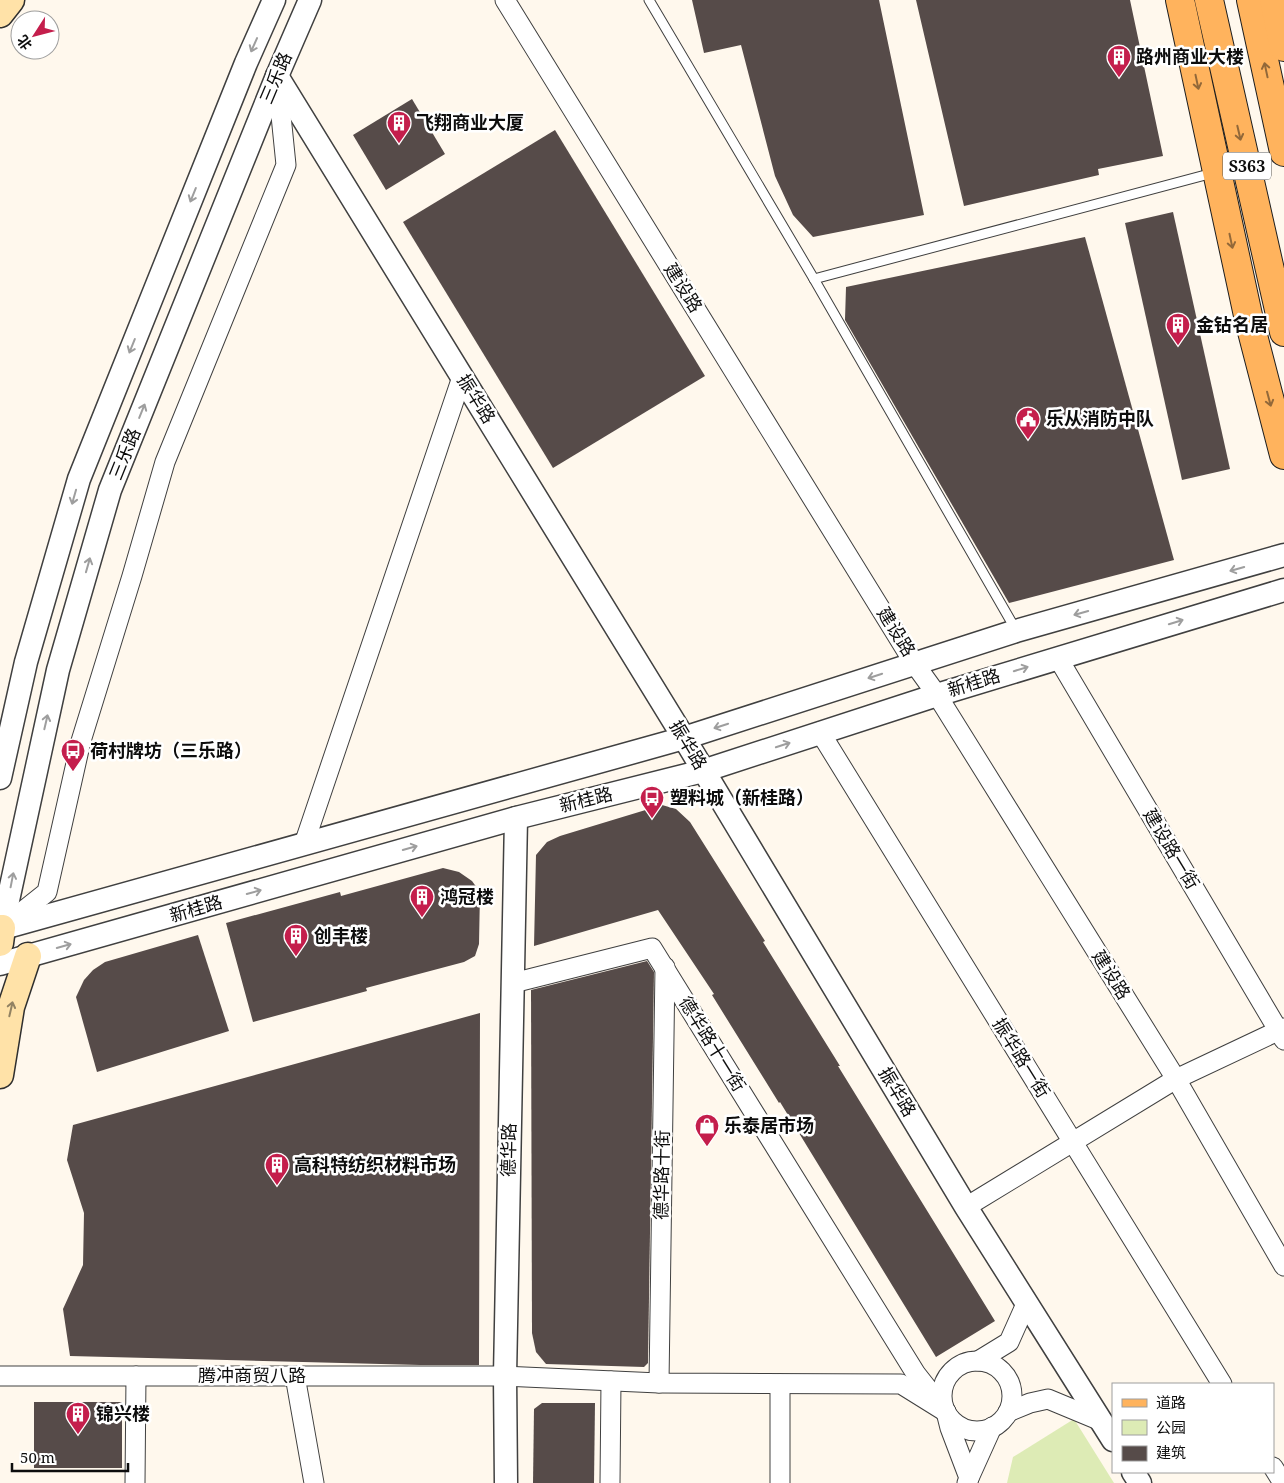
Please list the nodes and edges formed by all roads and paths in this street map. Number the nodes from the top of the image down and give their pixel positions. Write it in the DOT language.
graph roads {
  1 [pos="11,0"];
  2 [pos="274,0"];
  3 [pos="310,0"];
  4 [pos="505,0"];
  5 [pos="649,0"];
  6 [pos="1180,0"];
  7 [pos="1209,0"];
  8 [pos="1251,0"];
  9 [pos="1274,0"];
  10 [pos="0,14"];
  11 [pos="1284,47"];
  12 [pos="276,76"];
  13 [pos="1280,111"];
  14 [pos="1284,152"];
  15 [pos="1246,164"];
  16 [pos="1216,172"];
  17 [pos="814,279"];
  18 [pos="1284,332"];
  19 [pos="462,377"];
  20 [pos="1284,454"];
  21 [pos="1284,555"];
  22 [pos="1284,590"];
  23 [pos="1016,631"];
  24 [pos="1058,658"];
  25 [pos="914,663"];
  26 [pos="937,694"];
  27 [pos="820,732"];
  28 [pos="684,738"];
  29 [pos="703,771"];
  30 [pos="0,778"];
  31 [pos="516,818"];
  32 [pos="304,844"];
  33 [pos="1,933"];
  34 [pos="28,956"];
  35 [pos="0,964"];
  36 [pos="665,967"];
  37 [pos="513,983"];
  38 [pos="1282,1033"];
  39 [pos="0,1075"];
  40 [pos="1176,1079"];
  41 [pos="1072,1142"];
  42 [pos="966,1207"];
  43 [pos="1284,1266"];
  44 [pos="1026,1304"];
  45 [pos="978,1361"];
  46 [pos="0,1376"];
  47 [pos="136,1376"];
  48 [pos="295,1376"];
  49 [pos="505,1376"];
  50 [pos="611,1381"];
  51 [pos="659,1383"];
  52 [pos="1221,1383"];
  53 [pos="780,1384"];
  54 [pos="946,1412"];
  55 [pos="1008,1412"];
  56 [pos="1100,1421"];
  57 [pos="992,1427"];
  58 [pos="1112,1439"];
  59 [pos="1274,1469"];
  60 [pos="968,1481"];
  61 [pos="135,1483"];
  62 [pos="314,1483"];
  63 [pos="506,1483"];
  64 [pos="610,1483"];
  65 [pos="780,1483"];
  66 [pos="1283,1483"];
  1 -- 10 [label="main road"];
  2 -- 30 [label="street, 三乐路, one-way"];
  3 -- 12 [label="street, 三乐路"];
  4 -- 25 [label="street, 建设路"];
  5 -- 17 [label="lane"];
  6 -- 16 [label="main road, one-way"];
  7 -- 15 [label="main road, S363, one-way"];
  13 -- 8 [label="main road, S363, one-way"];
  9 -- 11 [label="main road"];
  12 -- 19 [label="street, 振华路"];
  33 -- 12 [label="street, 三乐路, one-way"];
  12 -- 33 [label="street"];
  13 -- 14 [label="main road, S363"];
  15 -- 16 [label="lane"];
  15 -- 18 [label="main road, S363"];
  16 -- 17 [label="lane"];
  16 -- 20 [label="main road, one-way"];
  17 -- 23 [label="lane"];
  19 -- 28 [label="street, 振华路"];
  19 -- 32 [label="street"];
  21 -- 23 [label="street, 新桂路, one-way"];
  24 -- 22 [label="street, 新桂路, one-way"];
  23 -- 25 [label="street, 新桂路"];
  26 -- 24 [label="street, 新桂路, one-way"];
  24 -- 38 [label="street, 建设路一街"];
  25 -- 26 [label="street, 建设路"];
  25 -- 28 [label="street, 新桂路, one-way"];
  26 -- 27 [label="street, 新桂路"];
  26 -- 40 [label="street, 建设路"];
  29 -- 27 [label="street, 新桂路, one-way"];
  27 -- 41 [label="street, 振华路一街"];
  28 -- 29 [label="street, 振华路"];
  28 -- 32 [label="street, 新桂路"];
  29 -- 31 [label="street, 新桂路"];
  29 -- 42 [label="street, 振华路"];
  34 -- 31 [label="street, 新桂路, one-way"];
  31 -- 37 [label="street, 德华路"];
  32 -- 33 [label="street, 新桂路"];
  34 -- 35 [label="street, 新桂路"];
  39 -- 34 [label="main road, one-way"];
  36 -- 37 [label="street, 德华路十一街"];
  36 -- 51 [label="street, 德华路十街"];
  36 -- 54 [label="street, 德华路十一街"];
  37 -- 49 [label="street, 德华路"];
  38 -- 40 [label="street"];
  40 -- 41 [label="street"];
  40 -- 43 [label="street, 建设路"];
  41 -- 42 [label="street"];
  41 -- 52 [label="street, 振华路一街"];
  42 -- 44 [label="street, 振华路"];
  44 -- 45 [label="street"];
  44 -- 56 [label="street, 振华路"];
  45 -- 54 [label="street"];
  45 -- 55 [label="street"];
  46 -- 47 [label="street, 腾冲商贸八路"];
  47 -- 48 [label="street, 腾冲商贸八路"];
  47 -- 61 [label="street"];
  48 -- 49 [label="street, 腾冲商贸八路"];
  48 -- 62 [label="street"];
  49 -- 50 [label="street, 腾冲商贸八路"];
  49 -- 63 [label="street, 德华路"];
  50 -- 51 [label="street, 腾冲商贸八路"];
  50 -- 64 [label="street"];
  51 -- 53 [label="street, 腾冲商贸八路"];
  53 -- 54 [label="street, 腾冲商贸八路"];
  53 -- 65 [label="street"];
  54 -- 57 [label="street"];
  54 -- 60 [label="street"];
  55 -- 56 [label="street"];
  55 -- 57 [label="street"];
  56 -- 58 [label="street, 振华路"];
  57 -- 60 [label="street"];
  59 -- 66 [label="street"];
}
